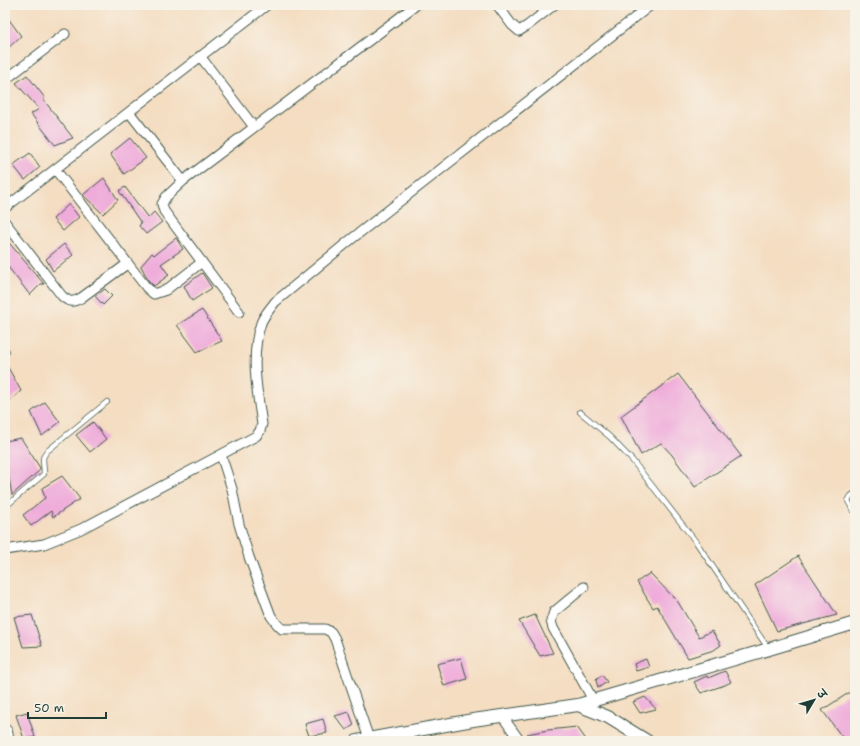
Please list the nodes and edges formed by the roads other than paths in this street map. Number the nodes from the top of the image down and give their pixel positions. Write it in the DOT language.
graph roads {
  1 [pos="267,5"];
  2 [pos="416,5"];
  3 [pos="497,5"];
  4 [pos="554,5"];
  5 [pos="651,5"];
  6 [pos="65,34"];
  7 [pos="200,56"];
  8 [pos="5,80"];
  9 [pos="129,112"];
  10 [pos="254,127"];
  11 [pos="55,169"];
  12 [pos="183,181"];
  13 [pos="5,208"];
  14 [pos="5,222"];
  15 [pos="202,262"];
  16 [pos="127,264"];
  17 [pos="240,312"];
  18 [pos="107,402"];
  19 [pos="580,412"];
  20 [pos="220,455"];
  21 [pos="855,493"];
  22 [pos="5,507"];
  23 [pos="855,513"];
  24 [pos="5,550"];
  25 [pos="584,587"];
  26 [pos="855,623"];
  27 [pos="769,649"];
  28 [pos="593,700"];
  29 [pos="578,704"];
  30 [pos="502,716"];
  31 [pos="5,732"];
  32 [pos="405,737"];
  33 [pos="369,739"];
  34 [pos="8,741"];
  35 [pos="357,741"];
  36 [pos="520,741"];
  37 [pos="647,741"];
  1 -- 7 [label="street"];
  2 -- 10 [label="street"];
  3 -- 4 [label="street"];
  5 -- 20 [label="street"];
  6 -- 8 [label="street"];
  7 -- 9 [label="street"];
  7 -- 10 [label="street"];
  9 -- 11 [label="street"];
  9 -- 12 [label="street"];
  10 -- 12 [label="street"];
  11 -- 13 [label="street"];
  11 -- 16 [label="street"];
  12 -- 15 [label="street"];
  14 -- 16 [label="street"];
  15 -- 16 [label="street"];
  15 -- 17 [label="street"];
  18 -- 22 [label="lane"];
  19 -- 27 [label="lane"];
  20 -- 24 [label="street"];
  20 -- 33 [label="street"];
  21 -- 23 [label="lane"];
  25 -- 28 [label="street"];
  26 -- 27 [label="street"];
  27 -- 28 [label="street"];
  28 -- 29 [label="street"];
  29 -- 30 [label="street"];
  29 -- 37 [label="street"];
  30 -- 32 [label="street"];
  30 -- 36 [label="street"];
  31 -- 34 [label="main road"];
  32 -- 33 [label="street"];
  33 -- 35 [label="street"];
}
